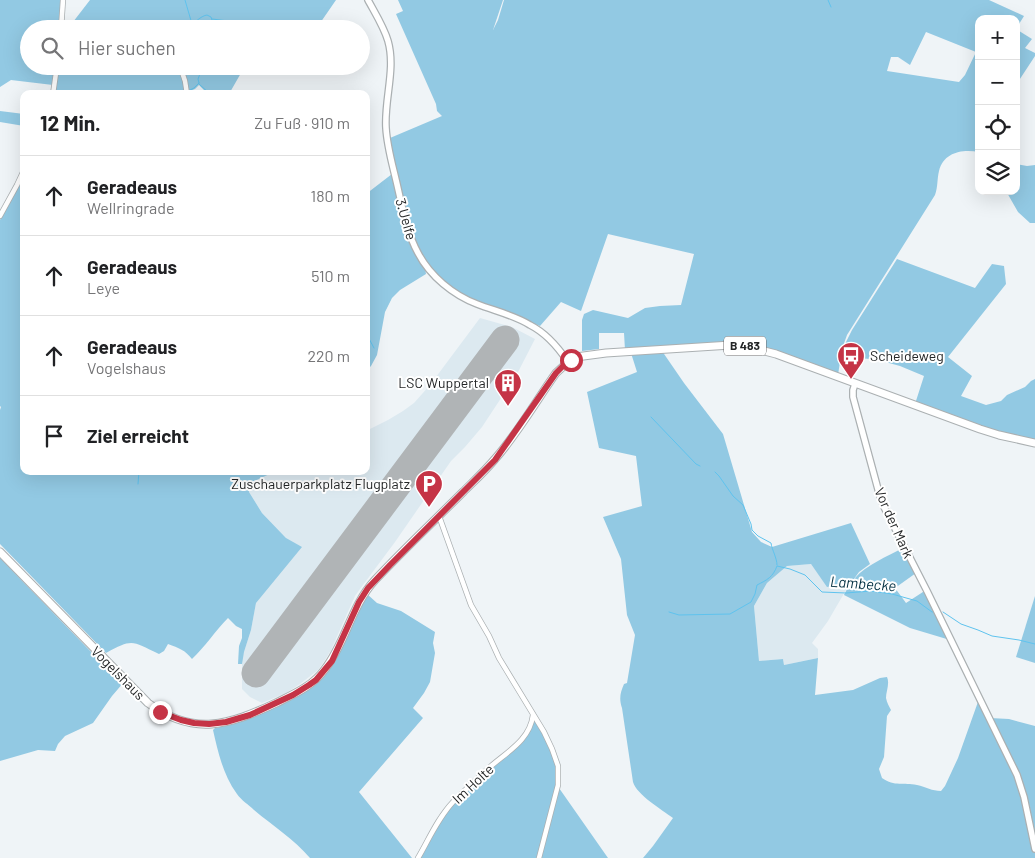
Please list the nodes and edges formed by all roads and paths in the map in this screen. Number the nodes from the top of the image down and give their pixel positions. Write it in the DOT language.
graph roads {
  1 [pos="63,0"];
  2 [pos="368,0"];
  3 [pos="62,20"];
  4 [pos="55,75"];
  5 [pos="183,75"];
  6 [pos="53,90"];
  7 [pos="186,90"];
  8 [pos="20,179"];
  9 [pos="0,216"];
  10 [pos="568,362"];
  11 [pos="855,384"];
  12 [pos="1035,443"];
  13 [pos="439,516"];
  14 [pos="0,552"];
  15 [pos="533,715"];
  16 [pos="1035,849"];
  17 [pos="418,858"];
  18 [pos="539,858"];
  1 -- 3 [label="street"];
  2 -- 10 [label="street, 3.Uelfe"];
  4 -- 6 [label="street"];
  5 -- 7 [label="street"];
  8 -- 9 [label="street"];
  10 -- 11 [label="main road, B 483"];
  10 -- 13 [label="main road, Vogelshaus"];
  11 -- 12 [label="main road, B 483"];
  11 -- 16 [label="street, Vor der Mark"];
  13 -- 14 [label="main road, Vogelshaus"];
  13 -- 15 [label="street"];
  15 -- 17 [label="street, Im Holte"];
  15 -- 18 [label="street"];
}
